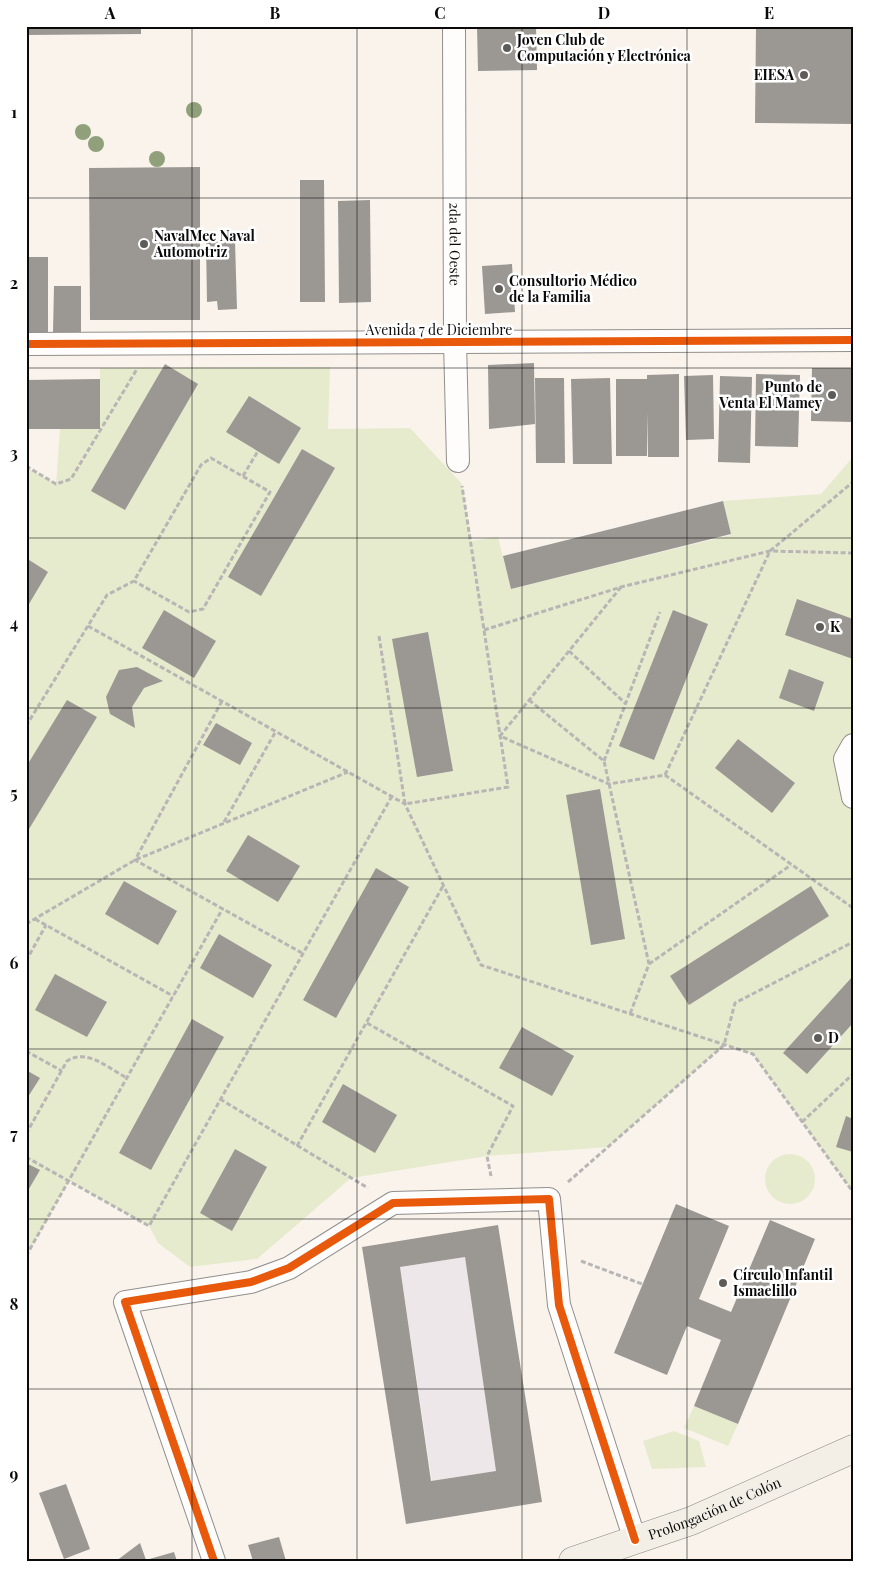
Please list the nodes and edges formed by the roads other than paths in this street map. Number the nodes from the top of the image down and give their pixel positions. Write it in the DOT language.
graph roads {
  1 [pos="454,26"];
  2 [pos="853,340"];
  3 [pos="455,342"];
  4 [pos="26,344"];
  5 [pos="458,461"];
  6 [pos="853,745"];
  7 [pos="853,797"];
  8 [pos="853,1448"];
  9 [pos="635,1540"];
  10 [pos="214,1561"];
  11 [pos="573,1561"];
  1 -- 3 [label="street, 2da del Oeste"];
  2 -- 3 [label="street, Avenida 7 de Diciembre"];
  3 -- 4 [label="street, Avenida 7 de Diciembre"];
  3 -- 5 [label="street, 2da del Oeste"];
  6 -- 7 [label="street"];
  8 -- 9 [label="main road, Prolongación de Colón"];
  9 -- 10 [label="street"];
  9 -- 11 [label="main road, Prolongación de Colón"];
}
